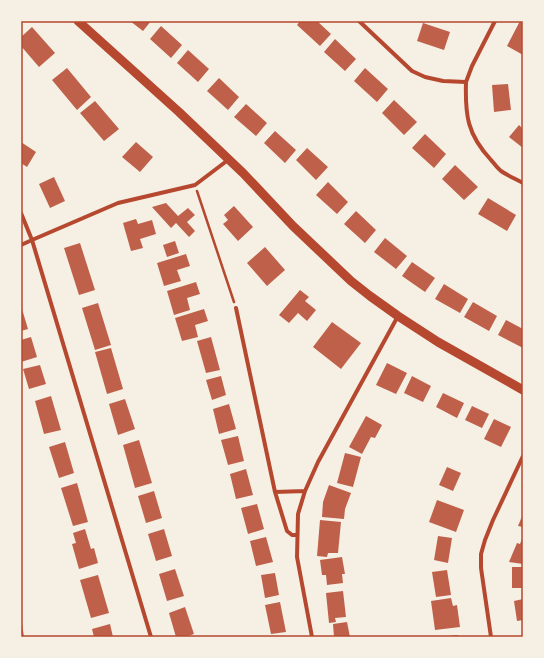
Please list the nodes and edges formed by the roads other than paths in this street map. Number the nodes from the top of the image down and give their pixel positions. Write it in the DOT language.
graph roads {
  1 [pos="78,21"];
  2 [pos="359,21"];
  3 [pos="495,21"];
  4 [pos="466,82"];
  5 [pos="229,160"];
  6 [pos="523,183"];
  7 [pos="21,213"];
  8 [pos="32,240"];
  9 [pos="21,245"];
  10 [pos="236,308"];
  11 [pos="398,316"];
  12 [pos="523,390"];
  13 [pos="523,456"];
  14 [pos="306,491"];
  15 [pos="275,492"];
  16 [pos="297,535"];
  17 [pos="151,637"];
  18 [pos="312,637"];
  19 [pos="491,637"];
  1 -- 5 [label="highway"];
  2 -- 4 [label="street"];
  3 -- 4 [label="street"];
  4 -- 6 [label="street"];
  5 -- 8 [label="street"];
  5 -- 11 [label="highway"];
  7 -- 8 [label="street"];
  8 -- 9 [label="street"];
  8 -- 17 [label="street"];
  10 -- 15 [label="street"];
  11 -- 12 [label="highway"];
  11 -- 14 [label="street"];
  13 -- 19 [label="street"];
  14 -- 15 [label="street"];
  14 -- 16 [label="street"];
  15 -- 16 [label="street"];
  16 -- 18 [label="street"];
}
